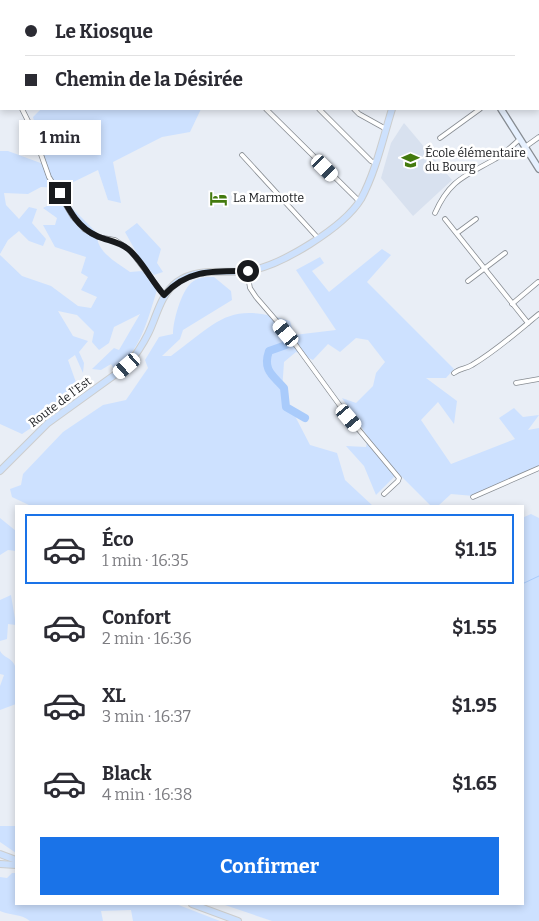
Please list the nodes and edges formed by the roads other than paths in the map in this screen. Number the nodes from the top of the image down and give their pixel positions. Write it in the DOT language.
graph roads {
  1 [pos="22,110"];
  2 [pos="267,110"];
  3 [pos="320,110"];
  4 [pos="355,110"];
  5 [pos="392,110"];
  6 [pos="479,110"];
  7 [pos="502,110"];
  8 [pos="386,129"];
  9 [pos="539,137"];
  10 [pos="440,138"];
  11 [pos="520,139"];
  12 [pos="525,147"];
  13 [pos="242,155"];
  14 [pos="376,163"];
  15 [pos="539,168"];
  16 [pos="360,201"];
  17 [pos="435,213"];
  18 [pos="445,219"];
  19 [pos="476,219"];
  20 [pos="457,233"];
  21 [pos="318,238"];
  22 [pos="505,253"];
  23 [pos="484,268"];
  24 [pos="248,271"];
  25 [pos="468,281"];
  26 [pos="538,282"];
  27 [pos="164,295"];
  28 [pos="512,304"];
  29 [pos="539,314"];
  30 [pos="528,323"];
  31 [pos="454,373"];
  32 [pos="539,379"];
  33 [pos="516,383"];
  34 [pos="539,468"];
  35 [pos="0,472"];
  36 [pos="384,494"];
  37 [pos="473,497"];
  38 [pos="0,854"];
  39 [pos="15,860"];
  40 [pos="0,864"];
  41 [pos="15,865"];
  42 [pos="195,905"];
  43 [pos="238,921"];
  1 -- 27 [label="street"];
  2 -- 16 [label="street"];
  3 -- 14 [label="street"];
  4 -- 8 [label="street"];
  5 -- 8 [label="main road, Route de l'Est"];
  6 -- 10 [label="street"];
  7 -- 11 [label="street"];
  8 -- 14 [label="main road, Route de l'Est"];
  9 -- 12 [label="street"];
  11 -- 12 [label="street"];
  11 -- 17 [label="street"];
  12 -- 15 [label="street"];
  13 -- 21 [label="street"];
  14 -- 16 [label="main road, Route de l'Est"];
  16 -- 21 [label="main road, Route de l'Est"];
  18 -- 20 [label="street"];
  19 -- 20 [label="street"];
  20 -- 23 [label="street"];
  21 -- 24 [label="main road, Route de l'Est"];
  22 -- 23 [label="street"];
  23 -- 25 [label="street"];
  23 -- 28 [label="street"];
  24 -- 27 [label="main road, Route de l'Est"];
  24 -- 36 [label="street"];
  26 -- 28 [label="street"];
  27 -- 35 [label="main road, Route de l'Est"];
  28 -- 30 [label="street"];
  29 -- 30 [label="street"];
  30 -- 31 [label="street"];
  32 -- 33 [label="street"];
  34 -- 37 [label="street"];
  38 -- 39 [label="main road"];
  40 -- 41 [label="main road"];
  42 -- 43 [label="main road"];
}
